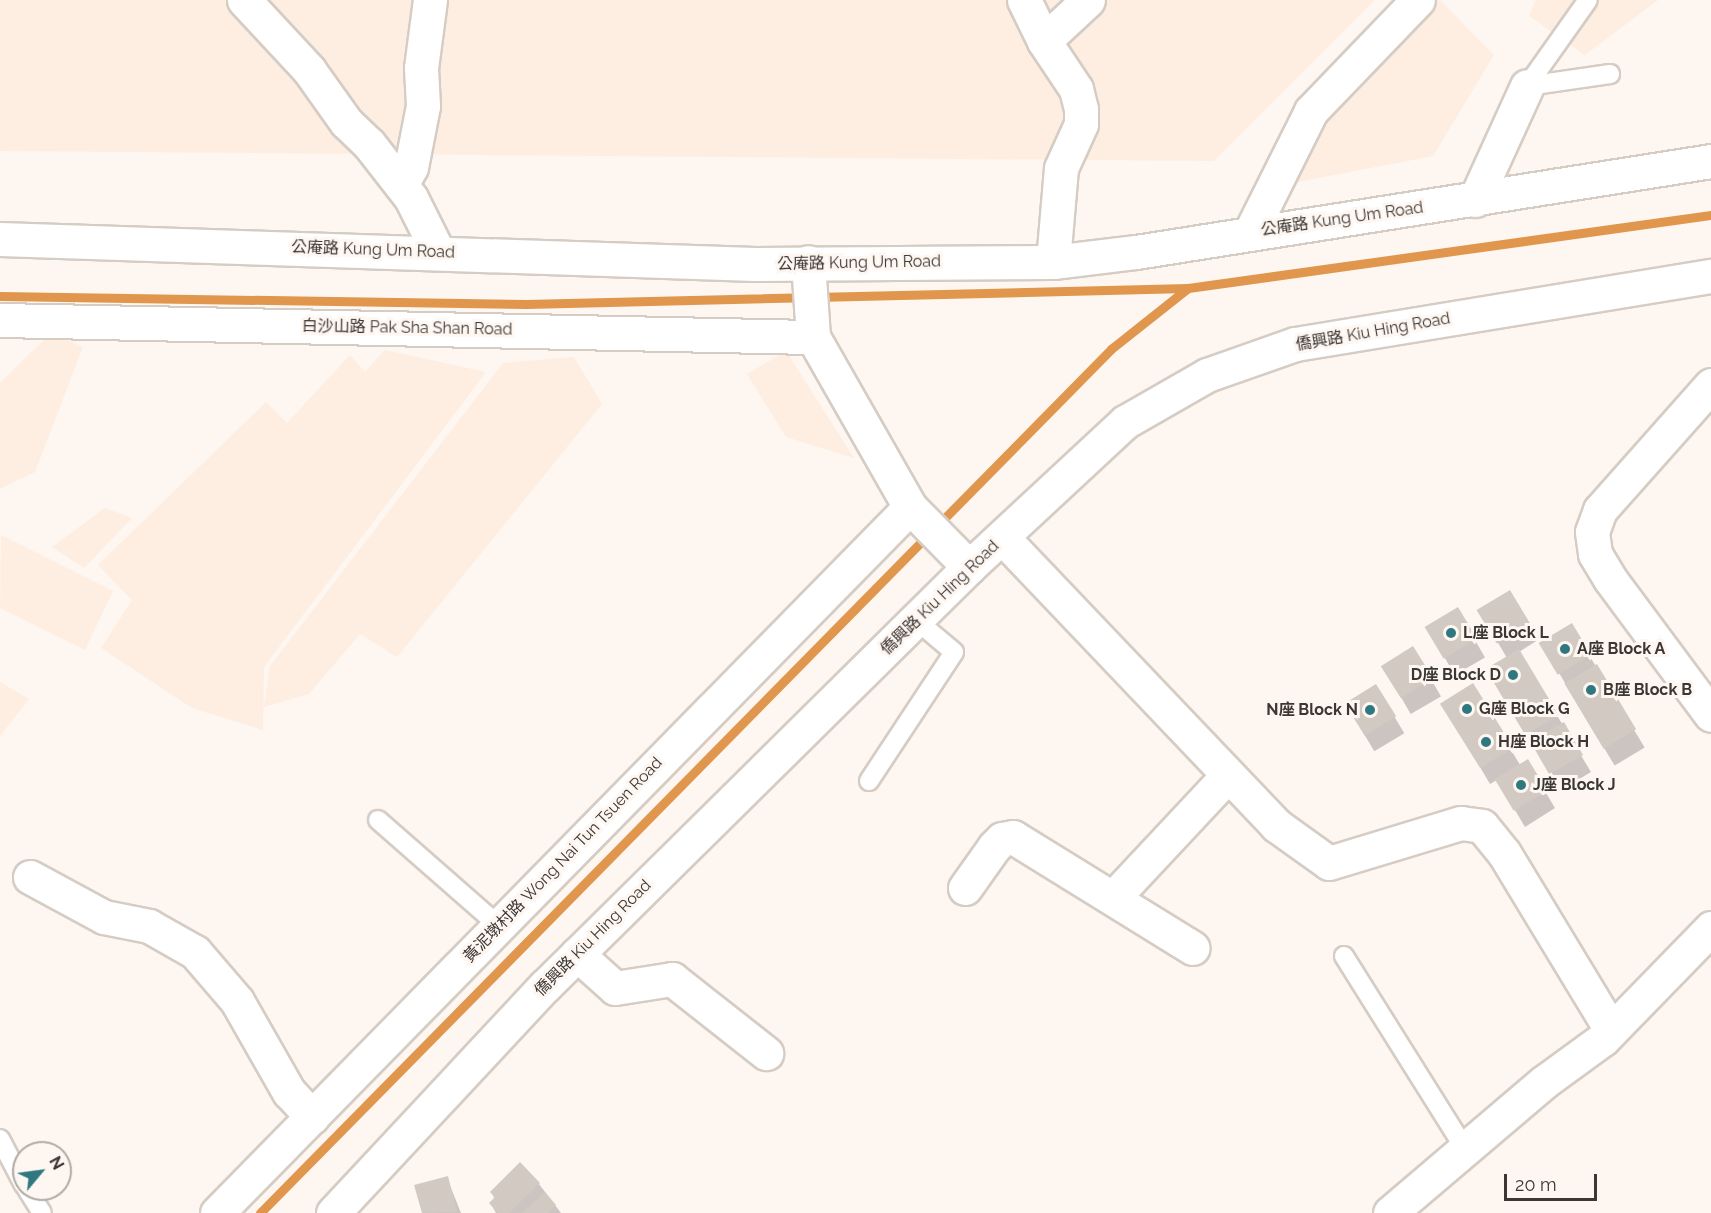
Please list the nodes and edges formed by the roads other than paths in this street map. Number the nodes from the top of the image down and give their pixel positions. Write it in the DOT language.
graph roads {
  1 [pos="244,0"];
  2 [pos="430,0"];
  3 [pos="1024,0"];
  4 [pos="1088,0"];
  5 [pos="1418,0"];
  6 [pos="1588,0"];
  7 [pos="1044,41"];
  8 [pos="1610,74"];
  9 [pos="1527,86"];
  10 [pos="1711,161"];
  11 [pos="401,185"];
  12 [pos="1475,200"];
  13 [pos="1250,233"];
  14 [pos="0,239"];
  15 [pos="438,252"];
  16 [pos="808,262"];
  17 [pos="1053,262"];
  18 [pos="1711,276"];
  19 [pos="0,320"];
  20 [pos="813,337"];
  21 [pos="1711,385"];
  22 [pos="910,507"];
  23 [pos="1002,537"];
  24 [pos="969,567"];
  25 [pos="916,620"];
  26 [pos="1711,715"];
  27 [pos="1227,776"];
  28 [pos="869,781"];
  29 [pos="378,820"];
  30 [pos="30,877"];
  31 [pos="965,888"];
  32 [pos="1113,898"];
  33 [pos="499,926"];
  34 [pos="1711,928"];
  35 [pos="1193,948"];
  36 [pos="577,954"];
  37 [pos="1344,956"];
  38 [pos="1611,1030"];
  39 [pos="766,1053"];
  40 [pos="312,1117"];
  41 [pos="0,1139"];
  42 [pos="1465,1149"];
  43 [pos="12,1162"];
  44 [pos="217,1213"];
  45 [pos="333,1213"];
  46 [pos="1390,1213"];
  1 -- 11 [label="street"];
  2 -- 11 [label="street"];
  3 -- 7 [label="street"];
  4 -- 7 [label="street"];
  5 -- 13 [label="street"];
  6 -- 9 [label="lane"];
  7 -- 17 [label="street"];
  8 -- 9 [label="lane"];
  9 -- 12 [label="street"];
  10 -- 12 [label="street, 公庵路 Kung Um Road"];
  11 -- 15 [label="street"];
  12 -- 13 [label="street, 公庵路 Kung Um Road"];
  13 -- 17 [label="street, 公庵路 Kung Um Road"];
  14 -- 15 [label="street, 公庵路 Kung Um Road"];
  15 -- 16 [label="street, 公庵路 Kung Um Road"];
  16 -- 17 [label="street, 公庵路 Kung Um Road"];
  16 -- 20 [label="street"];
  18 -- 23 [label="street, 僑興路 Kiu Hing Road"];
  19 -- 20 [label="street, 白沙山路 Pak Sha Shan Road"];
  20 -- 22 [label="street"];
  21 -- 26 [label="street"];
  22 -- 24 [label="street"];
  22 -- 33 [label="street, 黃泥墩村路 Wong Nai Tun Tsuen Road"];
  23 -- 24 [label="street, 僑興路 Kiu Hing Road"];
  23 -- 27 [label="street"];
  24 -- 25 [label="street, 僑興路 Kiu Hing Road"];
  25 -- 28 [label="lane"];
  25 -- 36 [label="street, 僑興路 Kiu Hing Road"];
  27 -- 32 [label="street"];
  27 -- 38 [label="street"];
  29 -- 33 [label="lane"];
  30 -- 40 [label="street"];
  31 -- 32 [label="street"];
  32 -- 35 [label="street"];
  33 -- 40 [label="street, 黃泥墩村路 Wong Nai Tun Tsuen Road"];
  34 -- 38 [label="street"];
  36 -- 39 [label="street"];
  36 -- 45 [label="street, 僑興路 Kiu Hing Road"];
  37 -- 42 [label="lane"];
  38 -- 42 [label="street"];
  40 -- 44 [label="street, 黃泥墩村路 Wong Nai Tun Tsuen Road"];
  41 -- 43 [label="lane"];
  42 -- 46 [label="street"];
}
